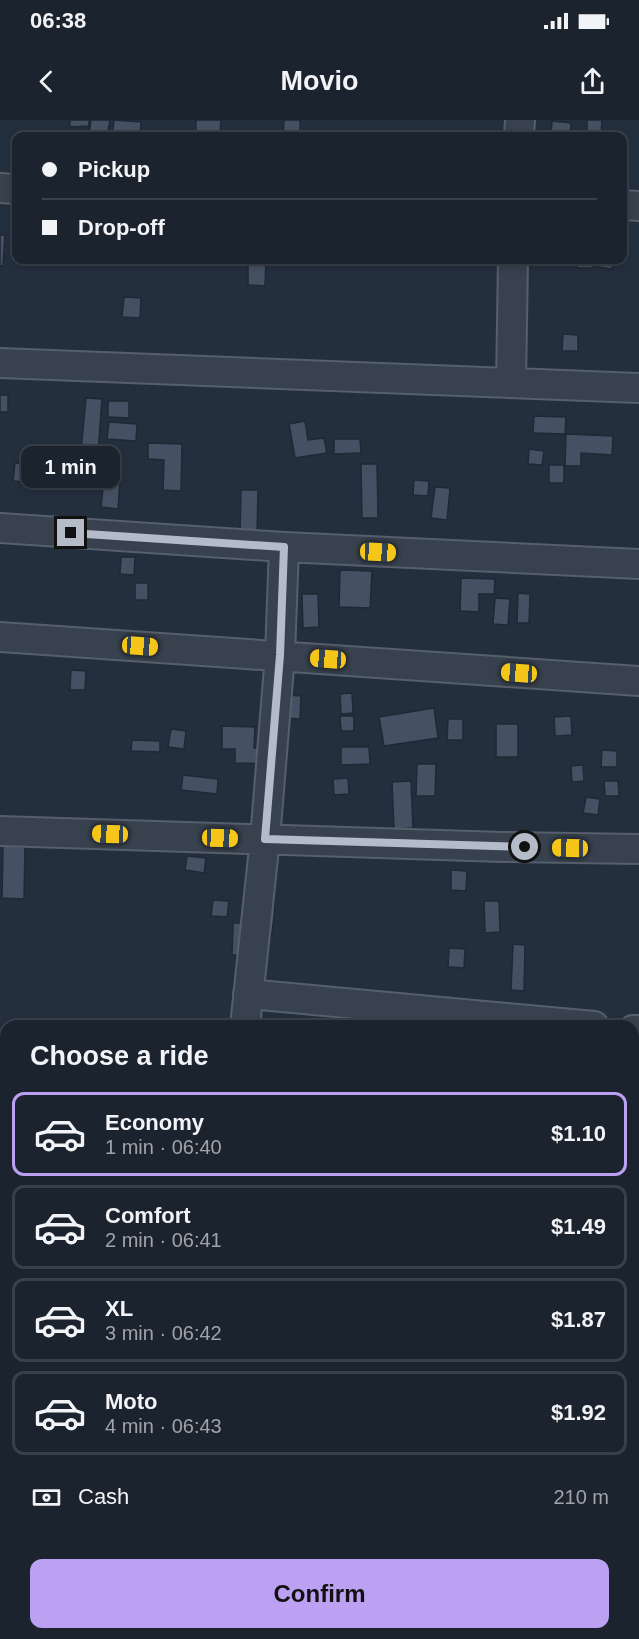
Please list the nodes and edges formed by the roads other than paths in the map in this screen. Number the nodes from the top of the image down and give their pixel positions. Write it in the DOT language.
graph roads {
  1 [pos="513,264"];
  2 [pos="0,363"];
  3 [pos="511,383"];
  4 [pos="639,388"];
  5 [pos="0,528"];
  6 [pos="284,547"];
  7 [pos="639,564"];
  8 [pos="0,637"];
  9 [pos="280,655"];
  10 [pos="639,681"];
  11 [pos="0,831"];
  12 [pos="265,839"];
  13 [pos="639,849"];
  14 [pos="248,994"];
  15 [pos="246,1020"];
  16 [pos="529,1020"];
  1 -- 3 [label="street"];
  2 -- 3 [label="street"];
  3 -- 4 [label="street"];
  5 -- 6 [label="street"];
  6 -- 7 [label="street"];
  6 -- 9 [label="street"];
  8 -- 9 [label="street"];
  9 -- 10 [label="street"];
  9 -- 12 [label="street"];
  11 -- 12 [label="street"];
  12 -- 13 [label="street"];
  12 -- 14 [label="street"];
  14 -- 15 [label="street"];
  14 -- 16 [label="street"];
}
